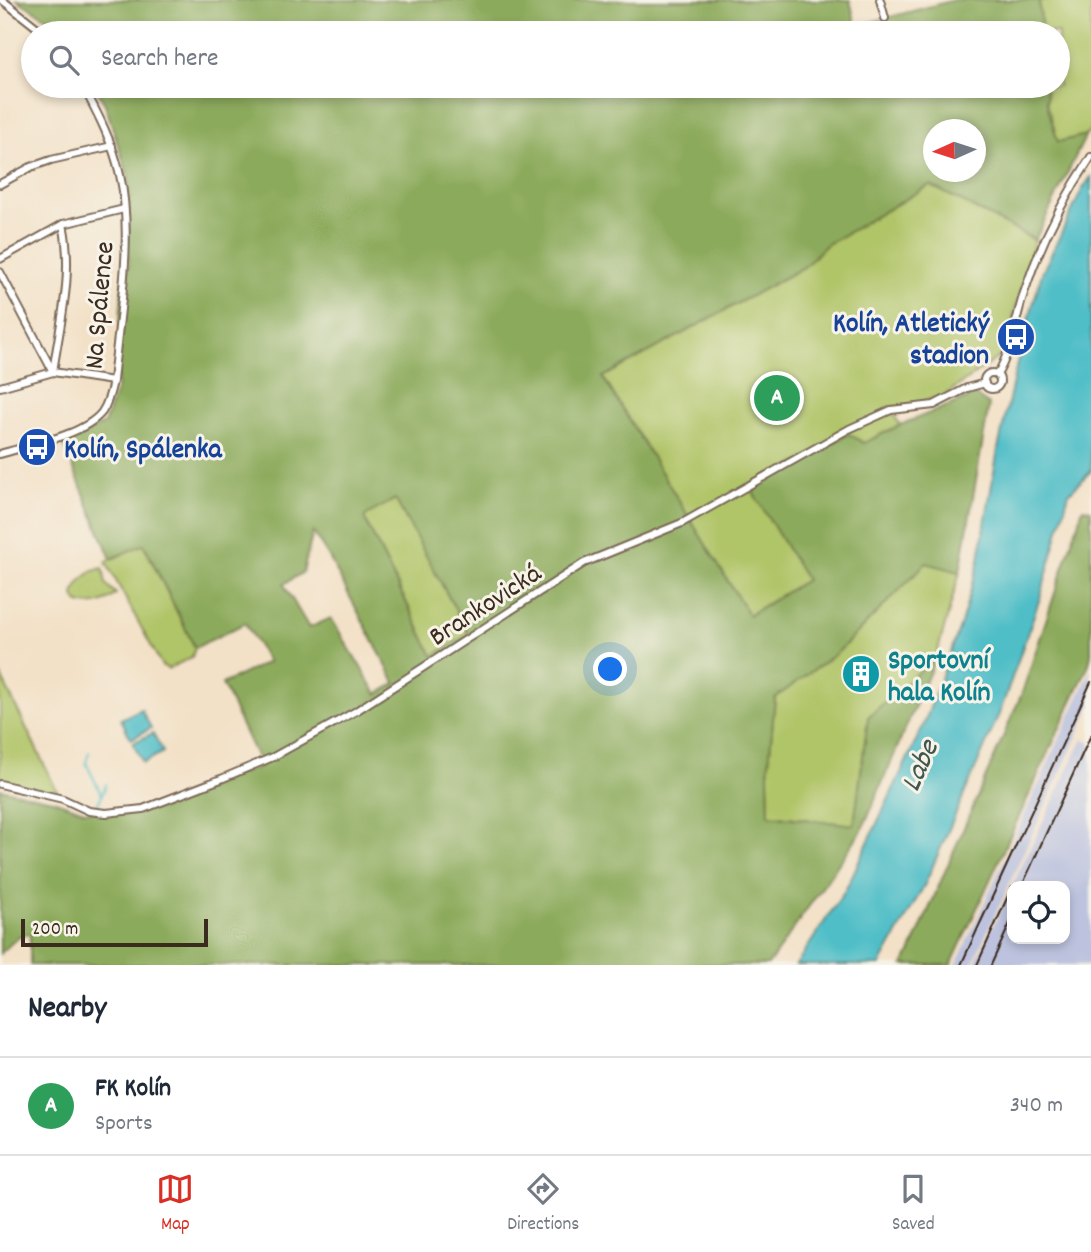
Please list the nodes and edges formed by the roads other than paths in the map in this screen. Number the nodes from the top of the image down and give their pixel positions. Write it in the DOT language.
graph roads {
  1 [pos="2,0"];
  2 [pos="880,0"];
  3 [pos="885,18"];
  4 [pos="29,21"];
  5 [pos="88,98"];
  6 [pos="112,146"];
  7 [pos="1091,157"];
  8 [pos="0,184"];
  9 [pos="124,209"];
  10 [pos="63,224"];
  11 [pos="0,259"];
  12 [pos="0,272"];
  13 [pos="53,372"];
  14 [pos="997,375"];
  15 [pos="113,381"];
  16 [pos="985,383"];
  17 [pos="0,387"];
  18 [pos="0,454"];
  19 [pos="0,784"];
  1 -- 4 [label="street"];
  2 -- 3 [label="street"];
  5 -- 6 [label="street, Na Spálence"];
  6 -- 8 [label="street"];
  6 -- 9 [label="street, Na Spálence"];
  7 -- 14 [label="street"];
  9 -- 10 [label="street"];
  9 -- 15 [label="street, Na Spálence"];
  10 -- 11 [label="street"];
  10 -- 13 [label="street"];
  12 -- 13 [label="street"];
  13 -- 15 [label="street"];
  13 -- 17 [label="street"];
  14 -- 16 [label="street, Brankovická"];
  14 -- 16 [label="street, Brankovická"];
  15 -- 18 [label="street, Na Spálence"];
  16 -- 19 [label="street, Brankovická"];
}
